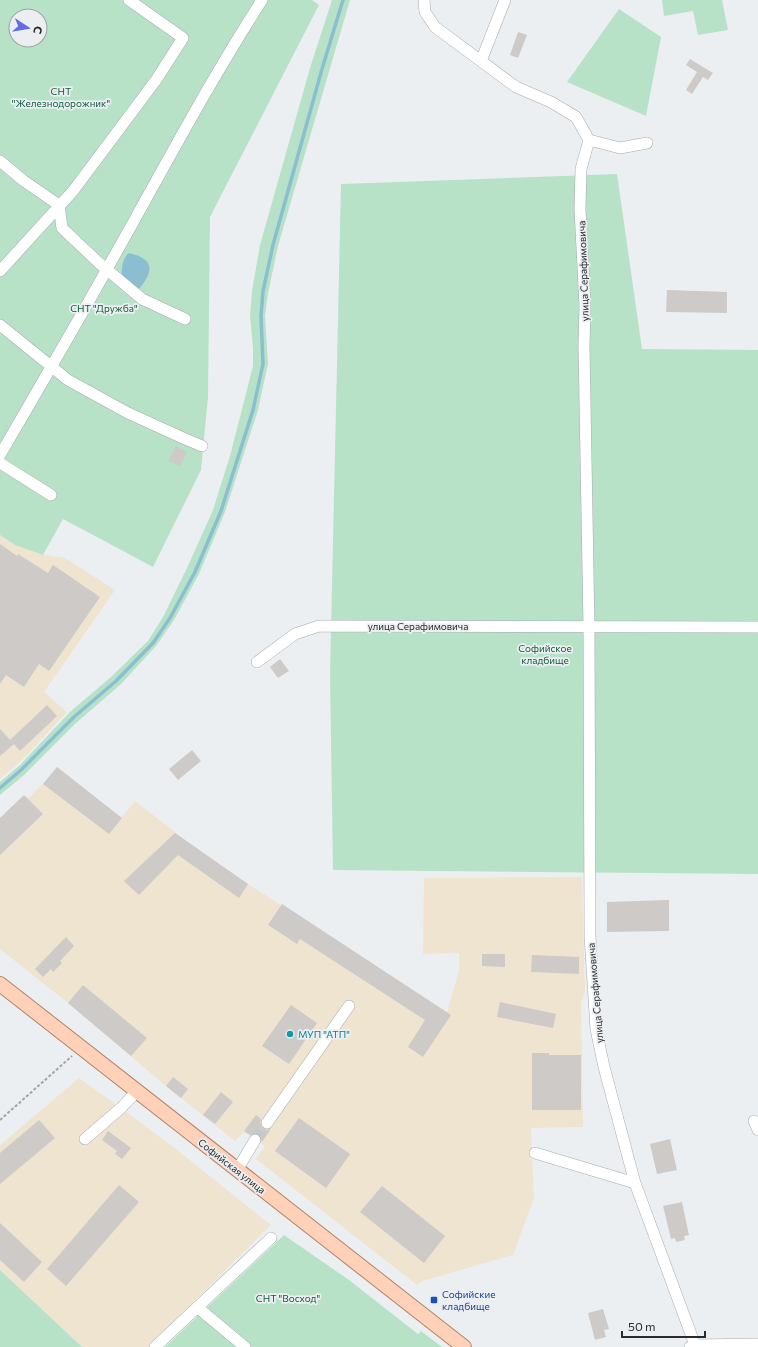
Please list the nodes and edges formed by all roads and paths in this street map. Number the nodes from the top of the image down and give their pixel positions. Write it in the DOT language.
graph roads {
  1 [pos="129,0"];
  2 [pos="262,0"];
  3 [pos="424,0"];
  4 [pos="505,0"];
  5 [pos="481,61"];
  6 [pos="589,140"];
  7 [pos="647,143"];
  8 [pos="0,161"];
  9 [pos="59,205"];
  10 [pos="107,270"];
  11 [pos="0,271"];
  12 [pos="185,319"];
  13 [pos="0,325"];
  14 [pos="51,366"];
  15 [pos="202,446"];
  16 [pos="0,455"];
  17 [pos="0,464"];
  18 [pos="51,495"];
  19 [pos="589,626"];
  20 [pos="758,627"];
  21 [pos="257,662"];
  22 [pos="0,984"];
  23 [pos="349,1006"];
  24 [pos="81,1047"];
  25 [pos="137,1091"];
  26 [pos="0,1120"];
  27 [pos="267,1123"];
  28 [pos="85,1139"];
  29 [pos="256,1140"];
  30 [pos="535,1153"];
  31 [pos="237,1170"];
  32 [pos="635,1183"];
  33 [pos="271,1238"];
  34 [pos="197,1307"];
  35 [pos="758,1344"];
  36 [pos="693,1346"];
  37 [pos="155,1347"];
  38 [pos="245,1347"];
  39 [pos="464,1347"];
  1 -- 9 [label="street"];
  2 -- 10 [label="street"];
  3 -- 5 [label="street"];
  4 -- 5 [label="street"];
  5 -- 6 [label="street"];
  6 -- 7 [label="street"];
  6 -- 19 [label="street, улица Серафимовича"];
  8 -- 9 [label="street"];
  9 -- 10 [label="street"];
  9 -- 11 [label="street"];
  10 -- 12 [label="street"];
  10 -- 14 [label="street"];
  13 -- 14 [label="street"];
  14 -- 15 [label="street"];
  14 -- 16 [label="street"];
  17 -- 18 [label="street"];
  19 -- 20 [label="street, улица Серафимовича"];
  19 -- 21 [label="street, улица Серафимовича"];
  19 -- 32 [label="street, улица Серафимовича"];
  22 -- 24 [label="main road, Софийская улица"];
  23 -- 27 [label="street"];
  24 -- 25 [label="main road, Софийская улица"];
  24 -- 26 [label="path"];
  25 -- 28 [label="street"];
  25 -- 31 [label="main road, Софийская улица"];
  29 -- 31 [label="street"];
  30 -- 32 [label="street"];
  31 -- 39 [label="main road, Софийская улица"];
  32 -- 36 [label="street, улица Серафимовича"];
  33 -- 34 [label="street"];
  34 -- 37 [label="street"];
  34 -- 38 [label="street"];
  35 -- 36 [label="street"];
}
